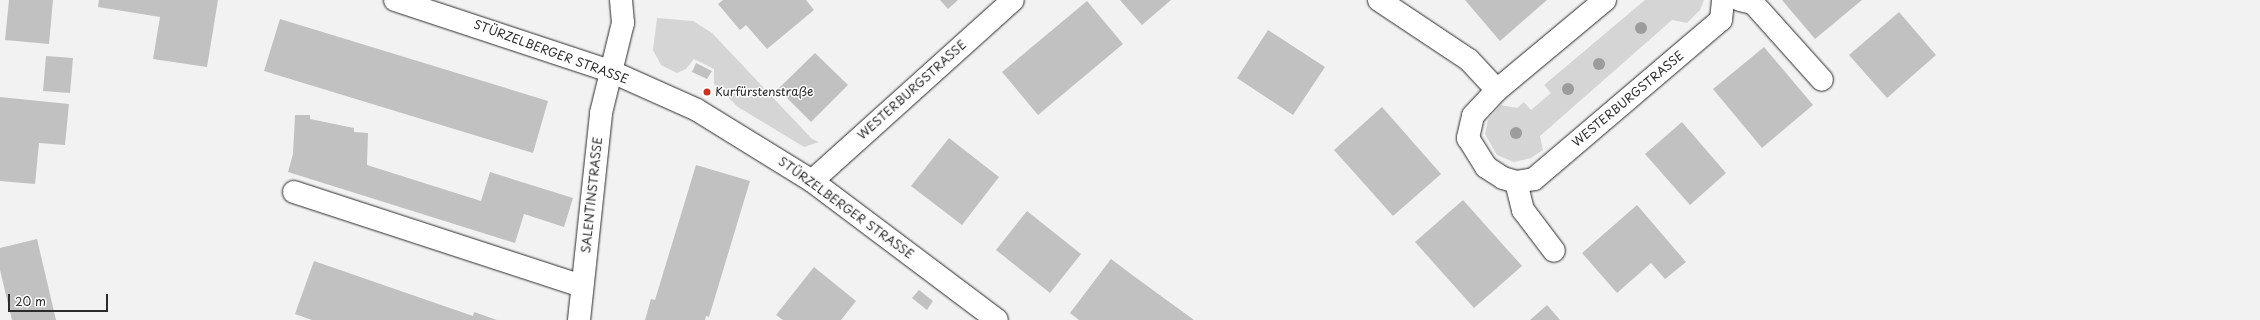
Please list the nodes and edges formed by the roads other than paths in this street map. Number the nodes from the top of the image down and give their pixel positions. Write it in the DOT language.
graph roads {
  1 [pos="395,0"];
  2 [pos="621,0"];
  3 [pos="1013,0"];
  4 [pos="1379,0"];
  5 [pos="1605,0"];
  6 [pos="1723,0"];
  7 [pos="1740,0"];
  8 [pos="610,71"];
  9 [pos="1822,80"];
  10 [pos="1497,90"];
  11 [pos="812,181"];
  12 [pos="1516,182"];
  13 [pos="294,192"];
  14 [pos="1554,251"];
  15 [pos="582,286"];
  16 [pos="579,320"];
  17 [pos="997,320"];
  1 -- 8 [label="street, STÜRZELBERGER STRASSE"];
  2 -- 8 [label="street, SALENTINSTRASSE"];
  3 -- 11 [label="street, WESTERBURGSTRASSE"];
  4 -- 10 [label="street"];
  5 -- 10 [label="street"];
  6 -- 12 [label="street, WESTERBURGSTRASSE"];
  7 -- 9 [label="street"];
  8 -- 11 [label="street, STÜRZELBERGER STRASSE"];
  8 -- 15 [label="street, SALENTINSTRASSE"];
  10 -- 12 [label="street"];
  11 -- 17 [label="street, STÜRZELBERGER STRASSE"];
  12 -- 14 [label="street"];
  13 -- 15 [label="street"];
  15 -- 16 [label="street, SALENTINSTRASSE"];
}
